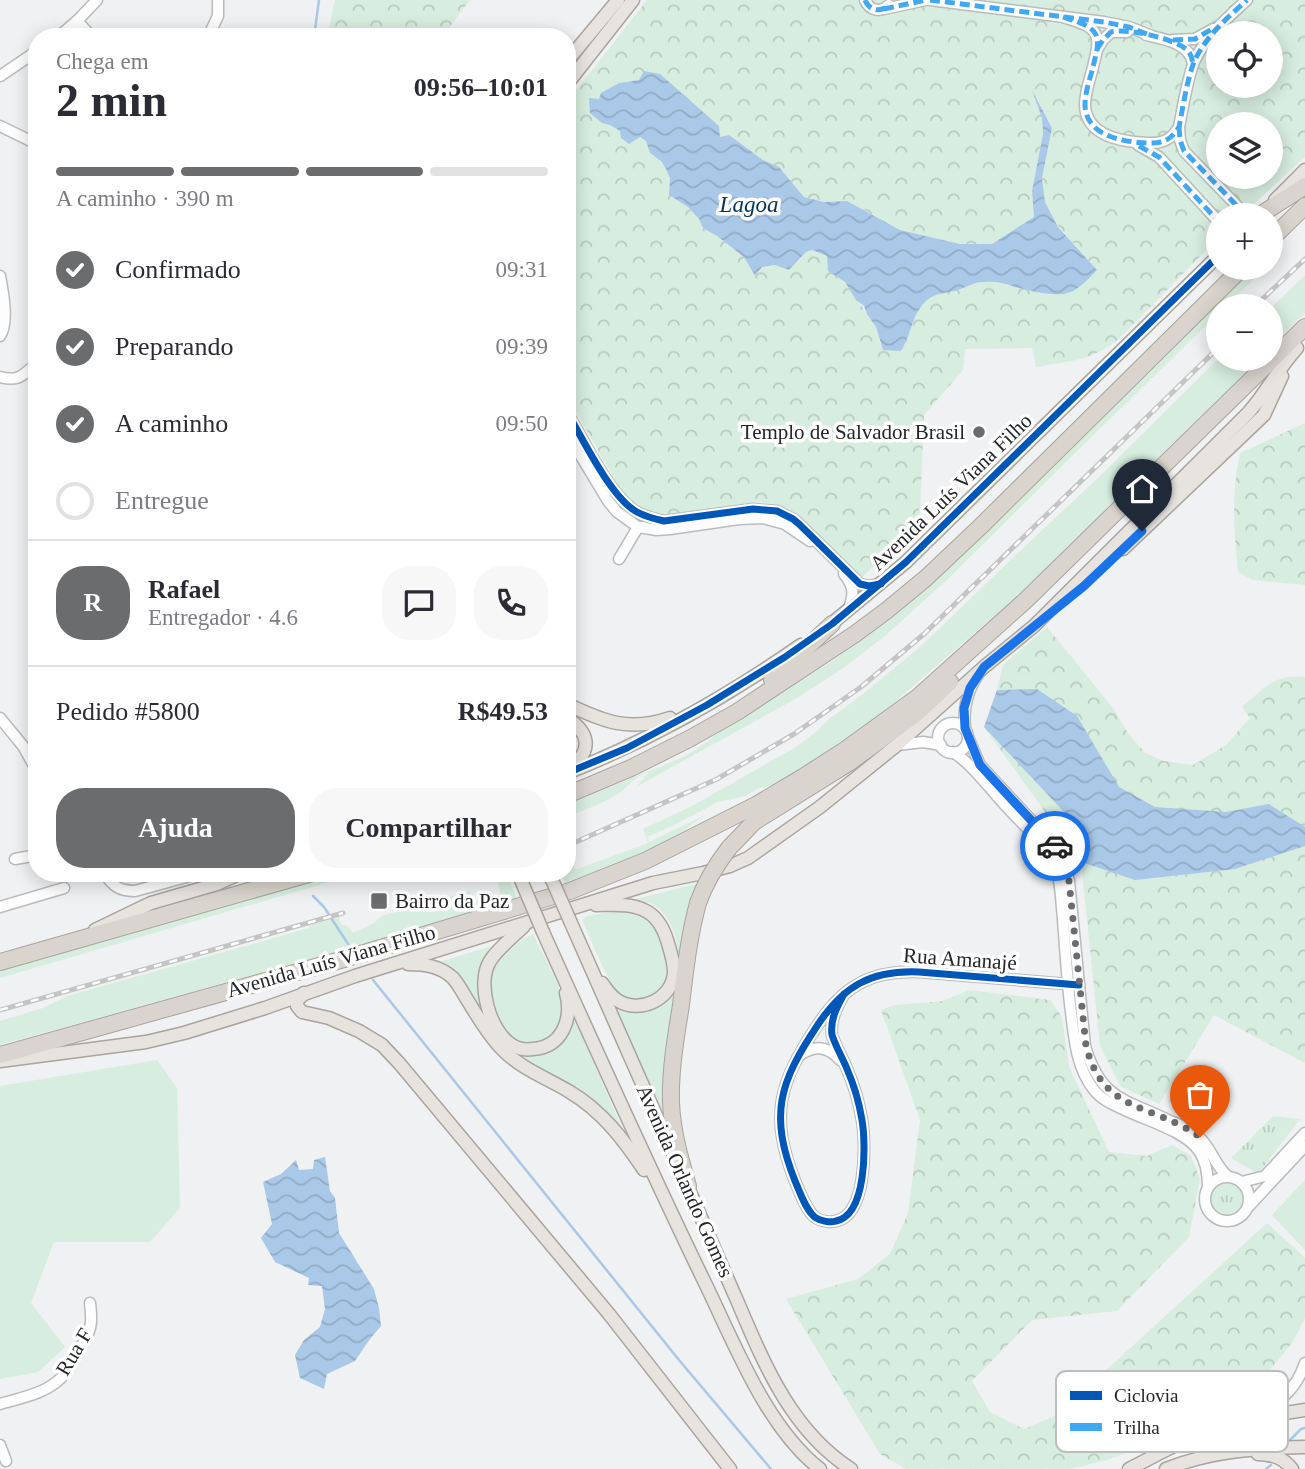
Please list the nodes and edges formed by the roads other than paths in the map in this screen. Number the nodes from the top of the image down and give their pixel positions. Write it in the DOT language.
graph roads {
  1 [pos="97,0"];
  2 [pos="218,0"];
  3 [pos="618,0"];
  4 [pos="633,0"];
  5 [pos="865,0"];
  6 [pos="928,0"];
  7 [pos="1247,0"];
  8 [pos="888,5"];
  9 [pos="1063,16"];
  10 [pos="1225,21"];
  11 [pos="77,22"];
  12 [pos="69,28"];
  13 [pos="83,28"];
  14 [pos="212,28"];
  15 [pos="1206,33"];
  16 [pos="1152,36"];
  17 [pos="1164,40"];
  18 [pos="1206,42"];
  19 [pos="1097,49"];
  20 [pos="576,50"];
  21 [pos="28,57"];
  22 [pos="1193,64"];
  23 [pos="576,73"];
  24 [pos="0,76"];
  25 [pos="0,126"];
  26 [pos="1179,127"];
  27 [pos="28,140"];
  28 [pos="1132,143"];
  29 [pos="1305,170"];
  30 [pos="1305,186"];
  31 [pos="1234,203"];
  32 [pos="1272,203"];
  33 [pos="1279,203"];
  34 [pos="1305,206"];
  35 [pos="1206,208"];
  36 [pos="1283,227"];
  37 [pos="1206,268"];
  38 [pos="0,276"];
  39 [pos="1230,280"];
  40 [pos="1305,327"];
  41 [pos="0,336"];
  42 [pos="1301,343"];
  43 [pos="28,370"];
  44 [pos="0,376"];
  45 [pos="576,427"];
  46 [pos="576,448"];
  47 [pos="645,515"];
  48 [pos="638,527"];
  49 [pos="619,559"];
  50 [pos="881,583"];
  51 [pos="1026,600"];
  52 [pos="848,611"];
  53 [pos="832,624"];
  54 [pos="984,667"];
  55 [pos="707,705"];
  56 [pos="576,708"];
  57 [pos="737,712"];
  58 [pos="0,718"];
  59 [pos="576,724"];
  60 [pos="967,733"];
  61 [pos="897,745"];
  62 [pos="941,745"];
  63 [pos="953,752"];
  64 [pos="28,755"];
  65 [pos="576,764"];
  66 [pos="576,768"];
  67 [pos="576,791"];
  68 [pos="28,857"];
  69 [pos="15,859"];
  70 [pos="112,882"];
  71 [pos="168,882"];
  72 [pos="221,882"];
  73 [pos="283,882"];
  74 [pos="522,882"];
  75 [pos="554,882"];
  76 [pos="64,888"];
  77 [pos="585,905"];
  78 [pos="0,906"];
  79 [pos="527,923"];
  80 [pos="67,943"];
  81 [pos="586,957"];
  82 [pos="0,962"];
  83 [pos="395,965"];
  84 [pos="561,972"];
  85 [pos="1073,985"];
  86 [pos="304,993"];
  87 [pos="844,994"];
  88 [pos="0,1055"];
  89 [pos="797,1056"];
  90 [pos="0,1061"];
  91 [pos="847,1069"];
  92 [pos="1305,1133"];
  93 [pos="1305,1146"];
  94 [pos="1227,1176"];
  95 [pos="1242,1182"];
  96 [pos="688,1186"];
  97 [pos="1208,1187"];
  98 [pos="664,1198"];
  99 [pos="1248,1207"];
  100 [pos="90,1303"];
  101 [pos="1305,1363"];
  102 [pos="1288,1393"];
  103 [pos="3,1402"];
  104 [pos="0,1445"];
  105 [pos="1162,1452"];
  106 [pos="1230,1452"];
  107 [pos="6,1461"];
  108 [pos="730,1469"];
  109 [pos="820,1469"];
  110 [pos="851,1469"];
  111 [pos="1129,1469"];
  112 [pos="1166,1469"];
  113 [pos="1293,1469"];
  1 -- 11 [label="street"];
  2 -- 14 [label="street"];
  3 -- 20 [label="main road"];
  4 -- 23 [label="main road"];
  5 -- 8 [label="street"];
  6 -- 8 [label="street"];
  6 -- 9 [label="street"];
  7 -- 10 [label="street"];
  9 -- 16 [label="street"];
  9 -- 19 [label="street"];
  11 -- 12 [label="street"];
  11 -- 13 [label="street"];
  15 -- 17 [label="street"];
  16 -- 17 [label="street"];
  16 -- 19 [label="street"];
  17 -- 22 [label="street"];
  18 -- 22 [label="street"];
  19 -- 28 [label="street"];
  21 -- 24 [label="street"];
  22 -- 26 [label="street"];
  25 -- 27 [label="street"];
  26 -- 28 [label="street"];
  26 -- 31 [label="street"];
  28 -- 35 [label="street"];
  29 -- 32 [label="main road"];
  30 -- 33 [label="highway"];
  34 -- 36 [label="highway"];
  37 -- 50 [label="main road, Avenida Luís Viana Filho"];
  38 -- 41 [label="street"];
  39 -- 57 [label="highway, Avenida Luís Viana Filho"];
  40 -- 51 [label="highway, Avenida Luís Viana Filho"];
  42 -- 54 [label="main road, Avenida Luís Viana Filho"];
  43 -- 44 [label="street"];
  45 -- 47 [label="street"];
  46 -- 48 [label="street"];
  47 -- 48 [label="street"];
  47 -- 50 [label="street"];
  48 -- 49 [label="street"];
  48 -- 52 [label="street"];
  50 -- 52 [label="main road, Avenida Luís Viana Filho"];
  51 -- 88 [label="highway, Avenida Luís Viana Filho"];
  51 -- 96 [label="highway, bridge"];
  52 -- 53 [label="main road, Avenida Luís Viana Filho"];
  53 -- 55 [label="main road, Avenida Luís Viana Filho"];
  53 -- 57 [label="highway"];
  54 -- 60 [label="street"];
  54 -- 61 [label="main road, Avenida Luís Viana Filho"];
  55 -- 56 [label="main road"];
  55 -- 66 [label="main road, Avenida Luís Viana Filho"];
  57 -- 67 [label="highway, Avenida Luís Viana Filho"];
  58 -- 64 [label="street"];
  59 -- 65 [label="main road"];
  60 -- 62 [label="street"];
  60 -- 63 [label="street"];
  60 -- 85 [label="street"];
  61 -- 62 [label="street"];
  61 -- 77 [label="main road, Avenida Luís Viana Filho"];
  62 -- 63 [label="street"];
  63 -- 85 [label="street"];
  68 -- 69 [label="street"];
  70 -- 71 [label="street"];
  72 -- 80 [label="main road"];
  73 -- 80 [label="highway"];
  74 -- 84 [label="main road, Avenida Orlando Gomes, bridge"];
  75 -- 81 [label="main road, Avenida Orlando Gomes, bridge"];
  76 -- 78 [label="street"];
  77 -- 79 [label="main road, Avenida Luís Viana Filho"];
  77 -- 81 [label="main road"];
  79 -- 83 [label="main road, Avenida Luís Viana Filho"];
  79 -- 84 [label="main road"];
  80 -- 82 [label="highway"];
  81 -- 96 [label="main road, Avenida Orlando Gomes"];
  83 -- 86 [label="main road, Avenida Luís Viana Filho"];
  83 -- 98 [label="main road"];
  84 -- 98 [label="main road, Avenida Orlando Gomes"];
  85 -- 87 [label="street, Rua Amanajé"];
  85 -- 94 [label="street"];
  85 -- 97 [label="street"];
  86 -- 90 [label="main road, Avenida Luís Viana Filho"];
  86 -- 108 [label="main road"];
  87 -- 89 [label="street, Rua Amanajé"];
  87 -- 91 [label="street, Rua Amanajé"];
  89 -- 91 [label="street"];
  89 -- 91 [label="street, Rua Amanajé"];
  92 -- 95 [label="street"];
  93 -- 99 [label="street"];
  94 -- 95 [label="street"];
  94 -- 97 [label="street"];
  95 -- 99 [label="street"];
  96 -- 110 [label="main road, Avenida Orlando Gomes"];
  97 -- 99 [label="street"];
  98 -- 109 [label="main road, Avenida Orlando Gomes"];
  100 -- 103 [label="street, Rua F"];
  101 -- 102 [label="street"];
  104 -- 107 [label="street"];
  105 -- 111 [label="main road"];
  106 -- 112 [label="main road"];
  106 -- 113 [label="main road"];
}
